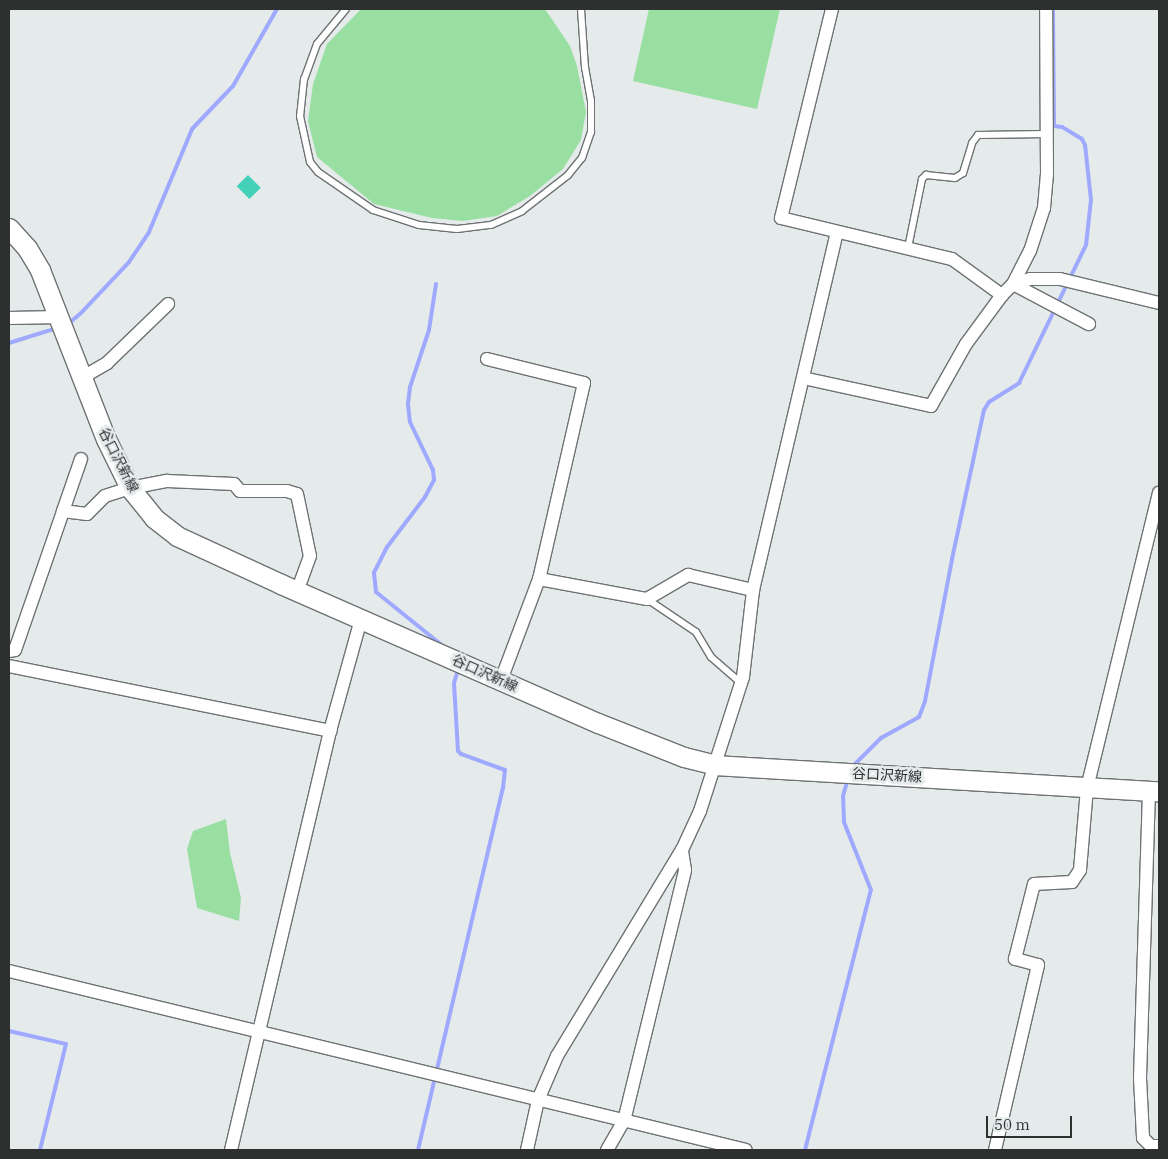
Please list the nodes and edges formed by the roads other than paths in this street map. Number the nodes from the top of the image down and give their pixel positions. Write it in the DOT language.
graph roads {
  1 [pos="346,9"];
  2 [pos="582,9"];
  3 [pos="832,9"];
  4 [pos="1046,9"];
  5 [pos="1047,134"];
  6 [pos="9,228"];
  7 [pos="837,233"];
  8 [pos="908,248"];
  9 [pos="1012,284"];
  10 [pos="1002,295"];
  11 [pos="1159,303"];
  12 [pos="168,304"];
  13 [pos="9,318"];
  14 [pos="60,318"];
  15 [pos="1089,324"];
  16 [pos="487,359"];
  17 [pos="83,377"];
  18 [pos="803,378"];
  19 [pos="81,459"];
  20 [pos="130,488"];
  21 [pos="1159,493"];
  22 [pos="63,511"];
  23 [pos="539,579"];
  24 [pos="753,590"];
  25 [pos="296,591"];
  26 [pos="647,599"];
  27 [pos="361,619"];
  28 [pos="9,651"];
  29 [pos="9,666"];
  30 [pos="501,680"];
  31 [pos="741,683"];
  32 [pos="330,731"];
  33 [pos="715,765"];
  34 [pos="1088,788"];
  35 [pos="1154,791"];
  36 [pos="682,850"];
  37 [pos="9,971"];
  38 [pos="260,1032"];
  39 [pos="538,1100"];
  40 [pos="624,1121"];
  41 [pos="1159,1146"];
  42 [pos="231,1150"];
  43 [pos="527,1150"];
  44 [pos="606,1150"];
  45 [pos="746,1150"];
  46 [pos="996,1150"];
  1 -- 2 [label="lane"];
  3 -- 7 [label="street"];
  4 -- 5 [label="street"];
  5 -- 8 [label="lane"];
  5 -- 9 [label="street"];
  6 -- 14 [label="main road, 谷口沢新線"];
  7 -- 8 [label="street"];
  7 -- 18 [label="street"];
  8 -- 10 [label="street"];
  9 -- 10 [label="street"];
  9 -- 11 [label="street"];
  9 -- 15 [label="street"];
  10 -- 18 [label="street"];
  12 -- 17 [label="street"];
  13 -- 14 [label="street"];
  14 -- 17 [label="main road, 谷口沢新線"];
  16 -- 23 [label="street"];
  17 -- 20 [label="main road, 谷口沢新線"];
  18 -- 24 [label="street"];
  19 -- 22 [label="street"];
  20 -- 22 [label="street"];
  20 -- 25 [label="main road, 谷口沢新線"];
  20 -- 25 [label="street"];
  21 -- 34 [label="street"];
  22 -- 28 [label="street"];
  23 -- 26 [label="street"];
  23 -- 30 [label="street"];
  24 -- 26 [label="street"];
  24 -- 31 [label="street"];
  25 -- 27 [label="main road, 谷口沢新線"];
  26 -- 31 [label="lane"];
  27 -- 30 [label="main road, 谷口沢新線"];
  27 -- 32 [label="street"];
  29 -- 32 [label="street"];
  30 -- 33 [label="main road, 谷口沢新線"];
  31 -- 33 [label="street"];
  32 -- 38 [label="street"];
  33 -- 34 [label="main road, 谷口沢新線"];
  33 -- 36 [label="street"];
  34 -- 35 [label="main road, 谷口沢新線"];
  34 -- 46 [label="street"];
  35 -- 41 [label="street"];
  36 -- 39 [label="street"];
  36 -- 40 [label="street"];
  37 -- 38 [label="street"];
  38 -- 39 [label="street"];
  38 -- 42 [label="street"];
  39 -- 40 [label="street"];
  39 -- 43 [label="street"];
  40 -- 44 [label="street"];
  40 -- 45 [label="street"];
}
